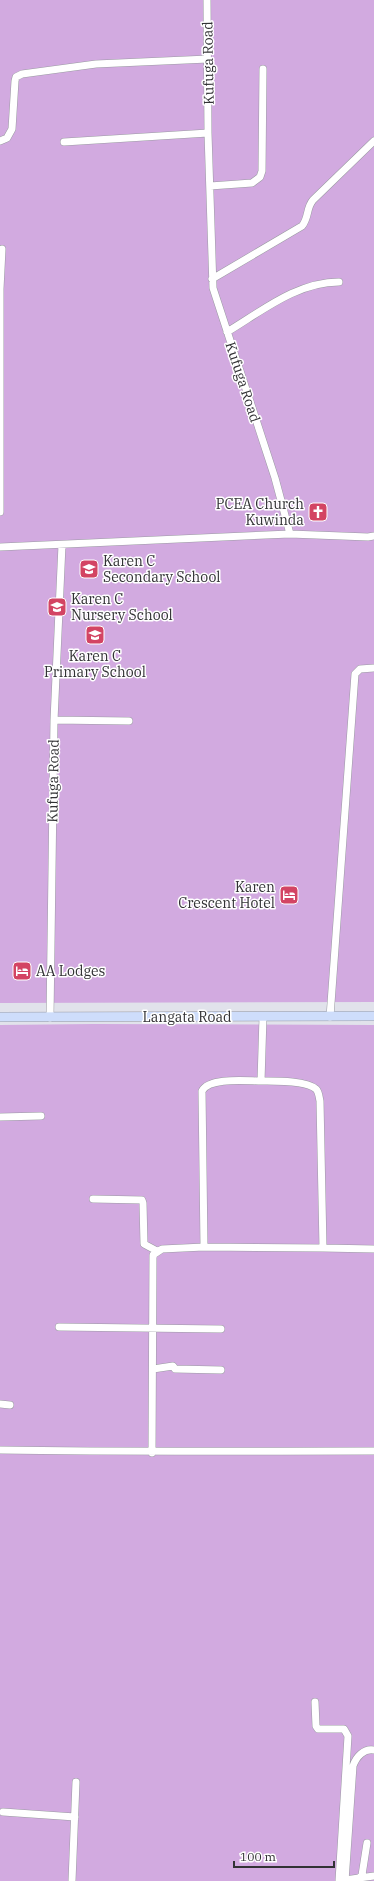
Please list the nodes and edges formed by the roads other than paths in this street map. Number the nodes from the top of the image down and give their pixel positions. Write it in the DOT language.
graph roads {
  1 [pos="207,0"];
  2 [pos="208,59"];
  3 [pos="263,69"];
  4 [pos="208,133"];
  5 [pos="374,140"];
  6 [pos="0,141"];
  7 [pos="64,142"];
  8 [pos="210,186"];
  9 [pos="2,249"];
  10 [pos="212,279"];
  11 [pos="339,282"];
  12 [pos="227,332"];
  13 [pos="0,512"];
  14 [pos="290,534"];
  15 [pos="374,536"];
  16 [pos="62,545"];
  17 [pos="0,547"];
  18 [pos="374,668"];
  19 [pos="54,720"];
  20 [pos="129,721"];
  21 [pos="374,1016"];
  22 [pos="0,1017"];
  23 [pos="263,1017"];
  24 [pos="330,1017"];
  25 [pos="50,1018"];
  26 [pos="261,1081"];
  27 [pos="41,1116"];
  28 [pos="0,1117"];
  29 [pos="93,1199"];
  30 [pos="204,1247"];
  31 [pos="324,1248"];
  32 [pos="374,1248"];
  33 [pos="157,1251"];
  34 [pos="59,1327"];
  35 [pos="152,1327"];
  36 [pos="221,1330"];
  37 [pos="153,1369"];
  38 [pos="221,1370"];
  39 [pos="0,1404"];
  40 [pos="10,1404"];
  41 [pos="0,1450"];
  42 [pos="374,1451"];
  43 [pos="152,1452"];
  44 [pos="315,1702"];
  45 [pos="374,1750"];
  46 [pos="76,1782"];
  47 [pos="3,1812"];
  48 [pos="75,1817"];
  49 [pos="367,1843"];
  50 [pos="374,1876"];
  51 [pos="360,1878"];
  52 [pos="72,1881"];
  53 [pos="343,1881"];
  1 -- 2 [label="street, Kufuga Road"];
  2 -- 4 [label="street, Kufuga Road"];
  2 -- 6 [label="street"];
  3 -- 8 [label="street"];
  4 -- 7 [label="street"];
  4 -- 8 [label="street, Kufuga Road"];
  5 -- 10 [label="street"];
  8 -- 10 [label="street, Kufuga Road"];
  9 -- 13 [label="street"];
  10 -- 12 [label="street, Kufuga Road"];
  11 -- 12 [label="street"];
  12 -- 14 [label="street, Kufuga Road"];
  14 -- 15 [label="street"];
  14 -- 16 [label="street"];
  16 -- 17 [label="street"];
  16 -- 19 [label="street, Kufuga Road"];
  18 -- 24 [label="street"];
  19 -- 20 [label="street"];
  19 -- 25 [label="street, Kufuga Road"];
  21 -- 24 [label="main road, Langata Road"];
  22 -- 25 [label="main road, Langata Road"];
  23 -- 24 [label="main road, Langata Road"];
  23 -- 25 [label="main road, Langata Road"];
  23 -- 26 [label="street"];
  26 -- 30 [label="street"];
  26 -- 31 [label="street"];
  27 -- 28 [label="street"];
  29 -- 33 [label="street"];
  30 -- 31 [label="street"];
  30 -- 33 [label="street"];
  31 -- 32 [label="street"];
  33 -- 35 [label="street"];
  34 -- 35 [label="street"];
  35 -- 36 [label="street"];
  35 -- 37 [label="street"];
  37 -- 38 [label="street"];
  37 -- 43 [label="street"];
  39 -- 40 [label="street"];
  41 -- 43 [label="street"];
  42 -- 43 [label="street"];
  44 -- 53 [label="street"];
  45 -- 53 [label="street"];
  46 -- 48 [label="street"];
  47 -- 48 [label="street"];
  48 -- 52 [label="street"];
  49 -- 51 [label="street"];
  50 -- 51 [label="street"];
  51 -- 53 [label="street"];
}
